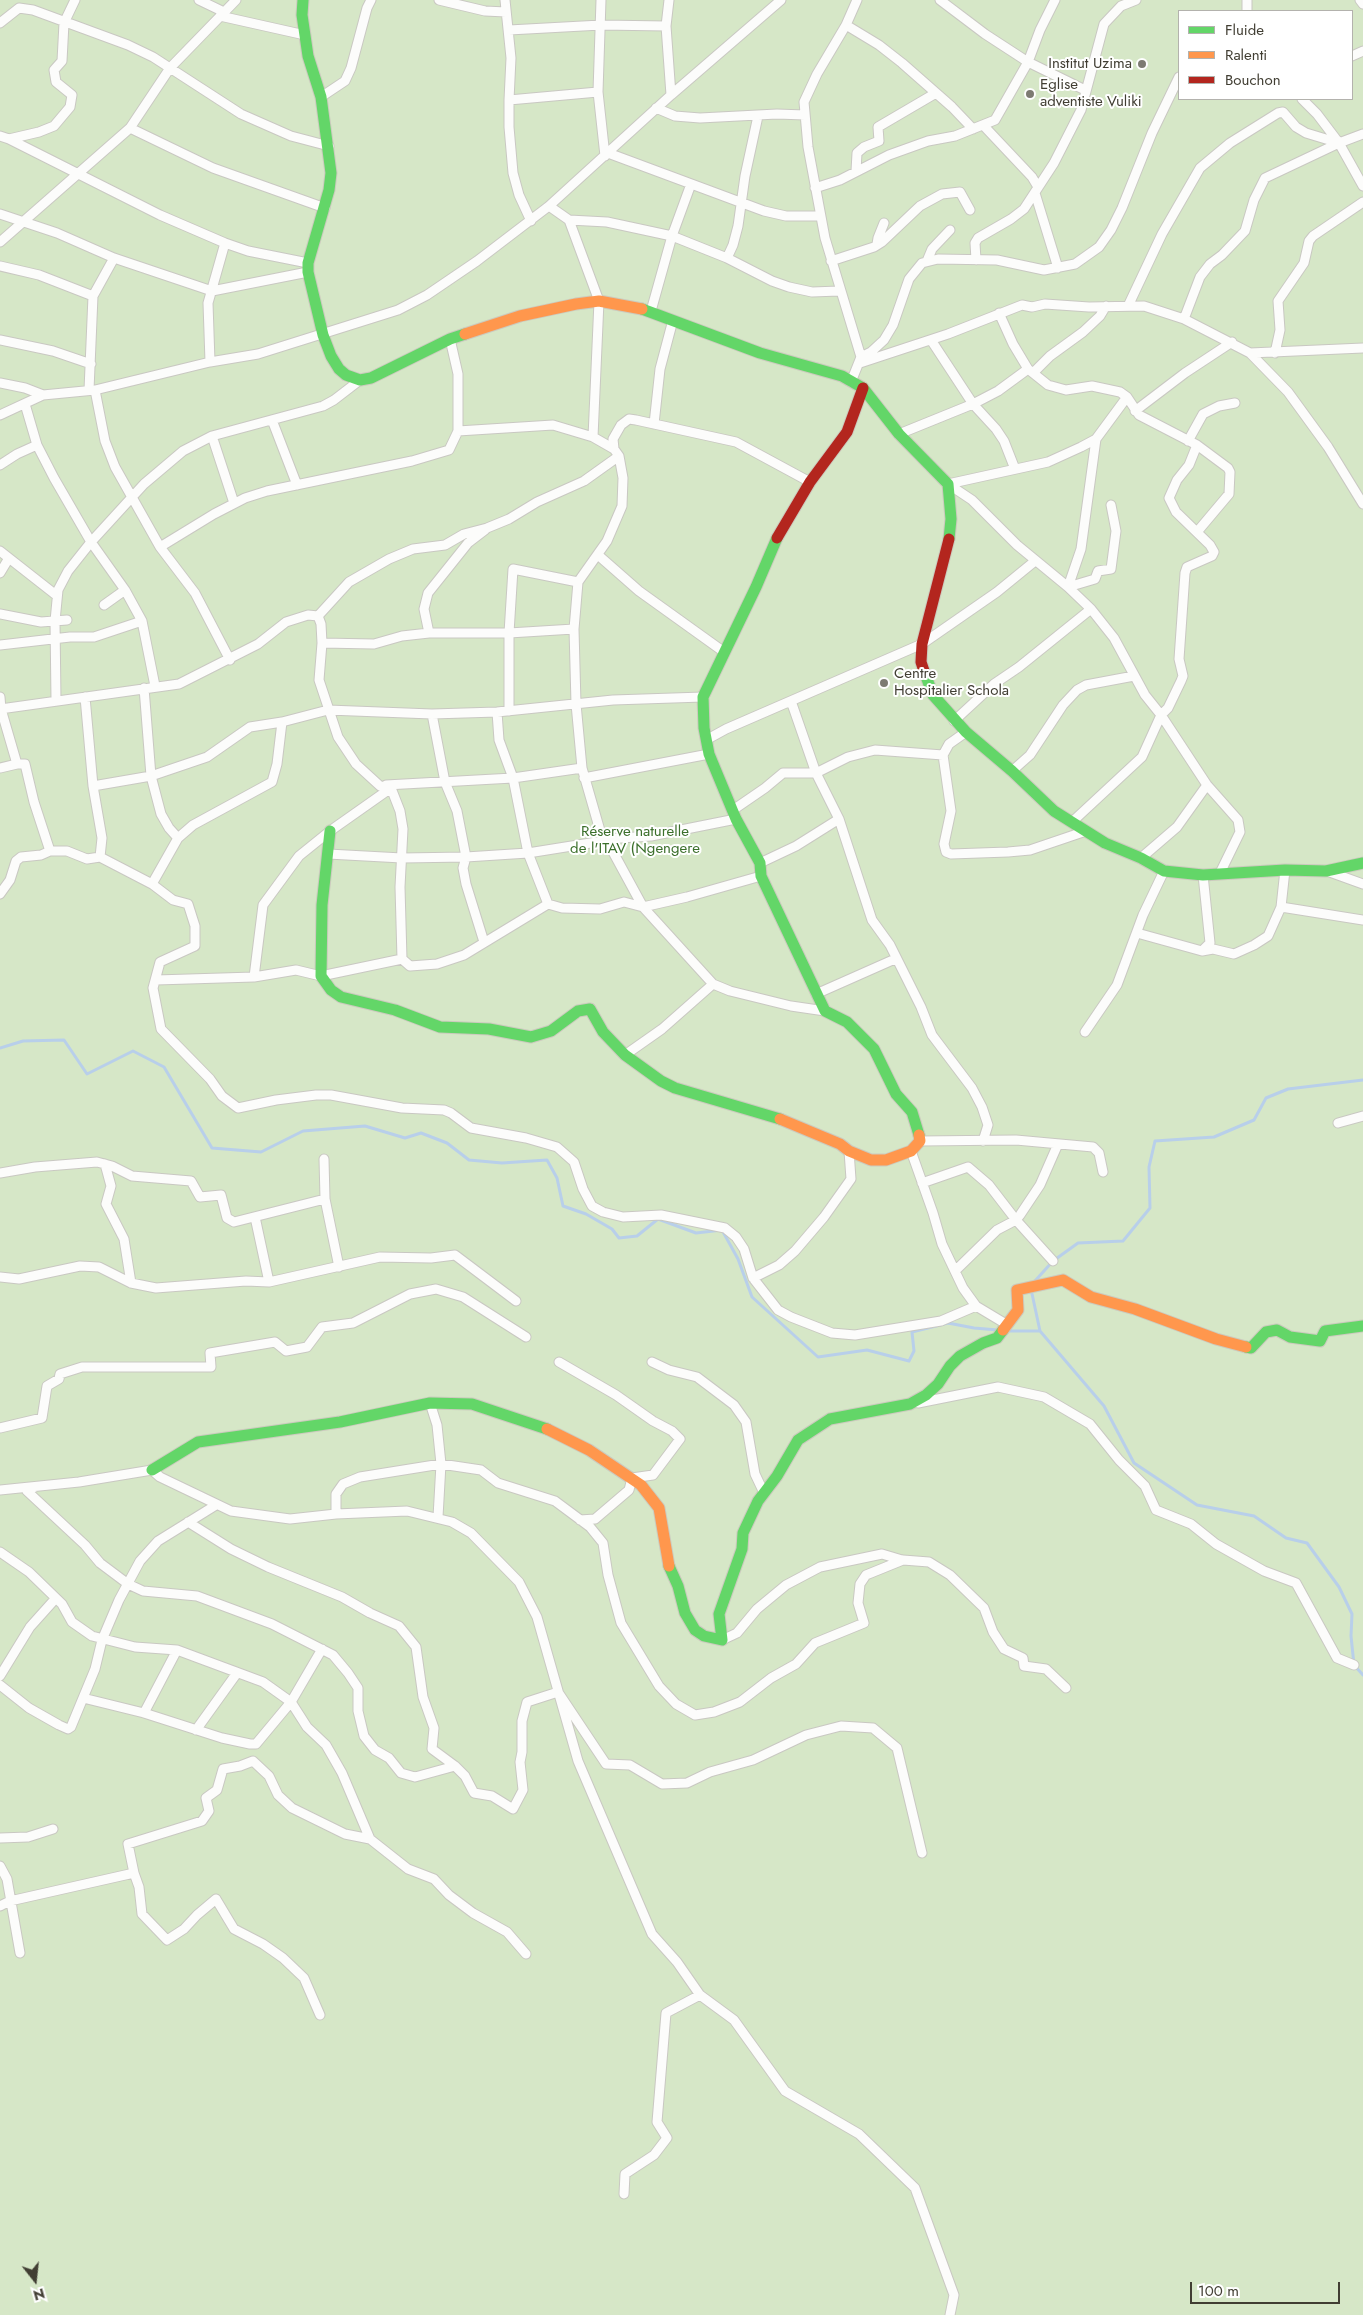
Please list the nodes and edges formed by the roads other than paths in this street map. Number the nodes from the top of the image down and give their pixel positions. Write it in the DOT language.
graph roads {
  1 [pos="75,0"];
  2 [pos="199,0"];
  3 [pos="236,0"];
  4 [pos="303,0"];
  5 [pos="371,0"];
  6 [pos="439,0"];
  7 [pos="505,0"];
  8 [pos="601,0"];
  9 [pos="668,0"];
  10 [pos="781,0"];
  11 [pos="857,0"];
  12 [pos="940,0"];
  13 [pos="1055,0"];
  14 [pos="1136,0"];
  15 [pos="1360,0"];
  16 [pos="1363,4"];
  17 [pos="506,12"];
  18 [pos="222,14"];
  19 [pos="0,22"];
  20 [pos="64,23"];
  21 [pos="601,25"];
  22 [pos="846,25"];
  23 [pos="666,26"];
  24 [pos="509,30"];
  25 [pos="304,35"];
  26 [pos="1028,62"];
  27 [pos="170,68"];
  28 [pos="1178,79"];
  29 [pos="1085,90"];
  30 [pos="598,92"];
  31 [pos="936,93"];
  32 [pos="671,94"];
  33 [pos="321,97"];
  34 [pos="509,100"];
  35 [pos="1303,100"];
  36 [pos="656,108"];
  37 [pos="758,116"];
  38 [pos="805,116"];
  39 [pos="983,125"];
  40 [pos="130,128"];
  41 [pos="973,129"];
  42 [pos="1363,134"];
  43 [pos="0,136"];
  44 [pos="9,139"];
  45 [pos="1339,142"];
  46 [pos="329,146"];
  47 [pos="607,155"];
  48 [pos="856,171"];
  49 [pos="81,173"];
  50 [pos="691,184"];
  51 [pos="1363,186"];
  52 [pos="815,188"];
  53 [pos="1036,190"];
  54 [pos="1363,202"];
  55 [pos="741,204"];
  56 [pos="549,206"];
  57 [pos="325,208"];
  58 [pos="970,210"];
  59 [pos="0,214"];
  60 [pos="820,216"];
  61 [pos="569,220"];
  62 [pos="530,221"];
  63 [pos="24,223"];
  64 [pos="884,223"];
  65 [pos="950,230"];
  66 [pos="672,236"];
  67 [pos="0,242"];
  68 [pos="225,243"];
  69 [pos="878,244"];
  70 [pos="114,258"];
  71 [pos="727,258"];
  72 [pos="976,260"];
  73 [pos="831,261"];
  74 [pos="927,261"];
  75 [pos="0,266"];
  76 [pos="308,268"];
  77 [pos="1058,268"];
  78 [pos="212,291"];
  79 [pos="839,291"];
  80 [pos="94,296"];
  81 [pos="599,301"];
  82 [pos="1129,304"];
  83 [pos="1106,306"];
  84 [pos="651,311"];
  85 [pos="999,313"];
  86 [pos="1184,319"];
  87 [pos="673,320"];
  88 [pos="323,335"];
  89 [pos="450,339"];
  90 [pos="0,340"];
  91 [pos="931,340"];
  92 [pos="1232,342"];
  93 [pos="1363,348"];
  94 [pos="1276,352"];
  95 [pos="1250,353"];
  96 [pos="861,360"];
  97 [pos="210,362"];
  98 [pos="91,364"];
  99 [pos="1030,371"];
  100 [pos="360,380"];
  101 [pos="851,382"];
  102 [pos="0,383"];
  103 [pos="863,388"];
  104 [pos="92,390"];
  105 [pos="43,395"];
  106 [pos="1127,397"];
  107 [pos="1235,403"];
  108 [pos="25,404"];
  109 [pos="973,404"];
  110 [pos="1135,411"];
  111 [pos="0,415"];
  112 [pos="272,420"];
  113 [pos="654,424"];
  114 [pos="458,431"];
  115 [pos="899,434"];
  116 [pos="212,436"];
  117 [pos="593,437"];
  118 [pos="1096,439"];
  119 [pos="1193,443"];
  120 [pos="37,445"];
  121 [pos="616,452"];
  122 [pos="0,465"];
  123 [pos="1015,469"];
  124 [pos="810,482"];
  125 [pos="948,484"];
  126 [pos="297,485"];
  127 [pos="132,496"];
  128 [pos="234,502"];
  129 [pos="1363,504"];
  130 [pos="1111,505"];
  131 [pos="487,528"];
  132 [pos="1197,532"];
  133 [pos="91,542"];
  134 [pos="160,547"];
  135 [pos="0,551"];
  136 [pos="598,555"];
  137 [pos="9,558"];
  138 [pos="1035,561"];
  139 [pos="0,573"];
  140 [pos="578,582"];
  141 [pos="1068,587"];
  142 [pos="125,590"];
  143 [pos="56,596"];
  144 [pos="104,605"];
  145 [pos="1091,609"];
  146 [pos="0,614"];
  147 [pos="318,616"];
  148 [pos="67,620"];
  149 [pos="55,621"];
  150 [pos="142,621"];
  151 [pos="574,629"];
  152 [pos="429,633"];
  153 [pos="509,633"];
  154 [pos="56,638"];
  155 [pos="322,643"];
  156 [pos="922,644"];
  157 [pos="0,645"];
  158 [pos="724,652"];
  159 [pos="230,660"];
  160 [pos="1134,676"];
  161 [pos="155,686"];
  162 [pos="144,688"];
  163 [pos="0,697"];
  164 [pos="85,697"];
  165 [pos="702,697"];
  166 [pos="56,700"];
  167 [pos="791,701"];
  168 [pos="576,704"];
  169 [pos="0,709"];
  170 [pos="328,710"];
  171 [pos="509,711"];
  172 [pos="497,712"];
  173 [pos="432,714"];
  174 [pos="1161,715"];
  175 [pos="954,721"];
  176 [pos="282,722"];
  177 [pos="966,732"];
  178 [pos="706,740"];
  179 [pos="709,754"];
  180 [pos="943,754"];
  181 [pos="17,764"];
  182 [pos="0,768"];
  183 [pos="582,768"];
  184 [pos="1012,771"];
  185 [pos="816,773"];
  186 [pos="152,776"];
  187 [pos="514,778"];
  188 [pos="584,778"];
  189 [pos="445,782"];
  190 [pos="1207,785"];
  191 [pos="93,786"];
  192 [pos="380,786"];
  193 [pos="391,788"];
  194 [pos="734,814"];
  195 [pos="839,819"];
  196 [pos="1072,822"];
  197 [pos="330,831"];
  198 [pos="1086,831"];
  199 [pos="178,838"];
  200 [pos="605,840"];
  201 [pos="50,851"];
  202 [pos="528,853"];
  203 [pos="328,854"];
  204 [pos="100,857"];
  205 [pos="466,857"];
  206 [pos="402,858"];
  207 [pos="1141,858"];
  208 [pos="1363,863"];
  209 [pos="760,864"];
  210 [pos="1285,870"];
  211 [pos="1164,871"];
  212 [pos="1326,871"];
  213 [pos="1220,873"];
  214 [pos="1203,875"];
  215 [pos="761,876"];
  216 [pos="152,884"];
  217 [pos="1363,884"];
  218 [pos="1,890"];
  219 [pos="548,904"];
  220 [pos="643,906"];
  221 [pos="1281,907"];
  222 [pos="1363,920"];
  223 [pos="1137,933"];
  224 [pos="484,942"];
  225 [pos="1202,951"];
  226 [pos="895,959"];
  227 [pos="402,960"];
  228 [pos="321,976"];
  229 [pos="254,977"];
  230 [pos="156,980"];
  231 [pos="713,984"];
  232 [pos="816,994"];
  233 [pos="825,1010"];
  234 [pos="1085,1032"];
  235 [pos="625,1055"];
  236 [pos="1363,1116"];
  237 [pos="1338,1123"];
  238 [pos="920,1141"];
  239 [pos="983,1141"];
  240 [pos="1058,1144"];
  241 [pos="849,1151"];
  242 [pos="911,1151"];
  243 [pos="324,1159"];
  244 [pos="105,1164"];
  245 [pos="1103,1172"];
  246 [pos="0,1173"];
  247 [pos="922,1183"];
  248 [pos="325,1199"];
  249 [pos="255,1217"];
  250 [pos="1016,1220"];
  251 [pos="1053,1261"];
  252 [pos="339,1267"];
  253 [pos="956,1270"];
  254 [pos="0,1277"];
  255 [pos="753,1278"];
  256 [pos="269,1282"];
  257 [pos="131,1283"];
  258 [pos="516,1301"];
  259 [pos="976,1306"];
  260 [pos="1006,1324"];
  261 [pos="1363,1326"];
  262 [pos="526,1337"];
  263 [pos="559,1362"];
  264 [pos="652,1362"];
  265 [pos="430,1403"];
  266 [pos="910,1404"];
  267 [pos="1,1426"];
  268 [pos="440,1464"];
  269 [pos="152,1470"];
  270 [pos="632,1478"];
  271 [pos="38,1486"];
  272 [pos="0,1490"];
  273 [pos="764,1493"];
  274 [pos="216,1505"];
  275 [pos="336,1514"];
  276 [pos="438,1517"];
  277 [pos="580,1520"];
  278 [pos="188,1522"];
  279 [pos="0,1552"];
  280 [pos="903,1560"];
  281 [pos="128,1584"];
  282 [pos="56,1598"];
  283 [pos="102,1640"];
  284 [pos="722,1640"];
  285 [pos="322,1649"];
  286 [pos="177,1650"];
  287 [pos="1354,1666"];
  288 [pos="237,1673"];
  289 [pos="0,1676"];
  290 [pos="0,1685"];
  291 [pos="1066,1688"];
  292 [pos="558,1692"];
  293 [pos="83,1698"];
  294 [pos="292,1702"];
  295 [pos="144,1713"];
  296 [pos="196,1730"];
  297 [pos="455,1766"];
  298 [pos="53,1829"];
  299 [pos="0,1838"];
  300 [pos="370,1839"];
  301 [pos="922,1853"];
  302 [pos="0,1866"];
  303 [pos="134,1873"];
  304 [pos="10,1901"];
  305 [pos="0,1906"];
  306 [pos="20,1953"];
  307 [pos="526,1954"];
  308 [pos="700,1995"];
  309 [pos="320,2015"];
  310 [pos="624,2194"];
  311 [pos="950,2315"];
  1 -- 20 [label="street"];
  2 -- 18 [label="street"];
  3 -- 18 [label="street"];
  4 -- 25 [label="street"];
  5 -- 33 [label="street"];
  6 -- 17 [label="street"];
  7 -- 17 [label="street"];
  8 -- 21 [label="street"];
  9 -- 23 [label="street"];
  10 -- 32 [label="street"];
  11 -- 22 [label="street"];
  12 -- 26 [label="street"];
  13 -- 26 [label="street"];
  14 -- 29 [label="street"];
  15 -- 16 [label="street"];
  17 -- 24 [label="street"];
  18 -- 25 [label="street"];
  18 -- 27 [label="street"];
  19 -- 20 [label="street"];
  20 -- 27 [label="street"];
  20 -- 44 [label="street"];
  21 -- 23 [label="street"];
  21 -- 24 [label="street"];
  21 -- 30 [label="street"];
  22 -- 31 [label="street"];
  22 -- 38 [label="street"];
  23 -- 32 [label="street"];
  24 -- 34 [label="street"];
  25 -- 33 [label="street"];
  26 -- 29 [label="street"];
  26 -- 39 [label="street"];
  27 -- 40 [label="street"];
  27 -- 46 [label="street"];
  28 -- 77 [label="street"];
  29 -- 53 [label="street"];
  30 -- 34 [label="street"];
  30 -- 47 [label="street"];
  31 -- 41 [label="street"];
  31 -- 48 [label="street"];
  32 -- 36 [label="street"];
  33 -- 46 [label="street"];
  34 -- 62 [label="street"];
  35 -- 45 [label="street"];
  36 -- 37 [label="street"];
  36 -- 47 [label="street"];
  37 -- 38 [label="street"];
  37 -- 55 [label="street"];
  38 -- 52 [label="street"];
  39 -- 41 [label="street"];
  39 -- 53 [label="street"];
  40 -- 49 [label="street"];
  40 -- 57 [label="street"];
  41 -- 48 [label="street"];
  42 -- 45 [label="street"];
  43 -- 44 [label="street"];
  44 -- 49 [label="street"];
  45 -- 51 [label="street"];
  45 -- 82 [label="street"];
  45 -- 86 [label="street"];
  46 -- 57 [label="street"];
  47 -- 50 [label="street"];
  47 -- 56 [label="street"];
  48 -- 52 [label="street"];
  49 -- 63 [label="street"];
  49 -- 68 [label="street"];
  50 -- 55 [label="street"];
  50 -- 66 [label="street"];
  52 -- 60 [label="street"];
  53 -- 72 [label="street"];
  53 -- 77 [label="street"];
  54 -- 94 [label="street"];
  55 -- 60 [label="street"];
  55 -- 71 [label="street"];
  56 -- 61 [label="street"];
  56 -- 62 [label="street"];
  57 -- 76 [label="street"];
  58 -- 69 [label="street"];
  59 -- 63 [label="street"];
  60 -- 73 [label="street"];
  61 -- 66 [label="street"];
  61 -- 81 [label="street"];
  62 -- 88 [label="street"];
  63 -- 67 [label="street"];
  63 -- 70 [label="street"];
  64 -- 69 [label="street"];
  65 -- 74 [label="street"];
  66 -- 71 [label="street"];
  66 -- 84 [label="street"];
  68 -- 76 [label="street"];
  68 -- 78 [label="street"];
  69 -- 73 [label="street"];
  70 -- 78 [label="street"];
  70 -- 80 [label="street"];
  71 -- 79 [label="street"];
  72 -- 74 [label="street"];
  72 -- 77 [label="street"];
  73 -- 79 [label="street"];
  74 -- 96 [label="street"];
  75 -- 80 [label="street"];
  76 -- 78 [label="street"];
  76 -- 88 [label="street"];
  78 -- 97 [label="street"];
  79 -- 96 [label="street"];
  80 -- 98 [label="street"];
  81 -- 84 [label="street"];
  81 -- 89 [label="street"];
  81 -- 117 [label="street"];
  82 -- 83 [label="street"];
  82 -- 86 [label="street"];
  83 -- 85 [label="street"];
  83 -- 99 [label="street"];
  84 -- 87 [label="street"];
  85 -- 91 [label="street"];
  85 -- 99 [label="street"];
  86 -- 92 [label="street"];
  87 -- 101 [label="street"];
  87 -- 113 [label="street"];
  88 -- 97 [label="street"];
  88 -- 100 [label="street"];
  89 -- 100 [label="street"];
  89 -- 114 [label="street"];
  90 -- 98 [label="street"];
  91 -- 96 [label="street"];
  91 -- 109 [label="street"];
  92 -- 95 [label="street"];
  92 -- 110 [label="street"];
  93 -- 94 [label="street"];
  94 -- 95 [label="street"];
  95 -- 129 [label="street"];
  96 -- 101 [label="street"];
  97 -- 104 [label="street"];
  98 -- 104 [label="street"];
  99 -- 106 [label="street"];
  99 -- 109 [label="street"];
  100 -- 112 [label="street"];
  101 -- 103 [label="street"];
  102 -- 105 [label="street"];
  103 -- 115 [label="street"];
  103 -- 124 [label="street"];
  104 -- 105 [label="street"];
  104 -- 127 [label="street"];
  105 -- 108 [label="street"];
  106 -- 110 [label="street"];
  106 -- 118 [label="street"];
  107 -- 119 [label="street"];
  108 -- 111 [label="street"];
  108 -- 120 [label="street"];
  109 -- 115 [label="street"];
  109 -- 123 [label="street"];
  110 -- 119 [label="street"];
  112 -- 116 [label="street"];
  112 -- 126 [label="street"];
  113 -- 121 [label="street"];
  113 -- 124 [label="street"];
  114 -- 117 [label="street"];
  114 -- 126 [label="street"];
  115 -- 125 [label="street"];
  116 -- 127 [label="street"];
  116 -- 128 [label="street"];
  117 -- 121 [label="street"];
  118 -- 123 [label="street"];
  118 -- 141 [label="street"];
  119 -- 132 [label="street"];
  119 -- 132 [label="street"];
  120 -- 122 [label="street"];
  120 -- 133 [label="street"];
  121 -- 131 [label="street"];
  121 -- 136 [label="street"];
  123 -- 125 [label="street"];
  124 -- 158 [label="street"];
  125 -- 138 [label="street"];
  125 -- 156 [label="street"];
  126 -- 128 [label="street"];
  127 -- 133 [label="street"];
  127 -- 134 [label="street"];
  128 -- 134 [label="street"];
  130 -- 141 [label="street"];
  131 -- 147 [label="street"];
  131 -- 152 [label="street"];
  132 -- 174 [label="street"];
  133 -- 142 [label="street"];
  133 -- 143 [label="street"];
  134 -- 159 [label="street"];
  135 -- 137 [label="street"];
  136 -- 140 [label="street"];
  136 -- 158 [label="street"];
  137 -- 139 [label="street"];
  137 -- 143 [label="street"];
  138 -- 141 [label="street"];
  138 -- 156 [label="street"];
  140 -- 151 [label="street"];
  140 -- 153 [label="street"];
  141 -- 145 [label="street"];
  142 -- 144 [label="street"];
  142 -- 150 [label="street"];
  143 -- 149 [label="street"];
  145 -- 160 [label="street"];
  145 -- 175 [label="street"];
  146 -- 149 [label="street"];
  147 -- 155 [label="street"];
  147 -- 159 [label="street"];
  148 -- 149 [label="street"];
  149 -- 154 [label="street"];
  150 -- 154 [label="street"];
  150 -- 161 [label="street"];
  151 -- 153 [label="street"];
  151 -- 168 [label="street"];
  152 -- 153 [label="street"];
  152 -- 155 [label="street"];
  153 -- 171 [label="street"];
  154 -- 157 [label="street"];
  154 -- 166 [label="street"];
  155 -- 170 [label="street"];
  156 -- 167 [label="street"];
  156 -- 175 [label="street"];
  158 -- 165 [label="street"];
  159 -- 161 [label="street"];
  160 -- 174 [label="street"];
  160 -- 184 [label="street"];
  161 -- 162 [label="street"];
  162 -- 164 [label="street"];
  162 -- 186 [label="street"];
  163 -- 169 [label="street"];
  164 -- 166 [label="street"];
  164 -- 191 [label="street"];
  165 -- 168 [label="street"];
  165 -- 178 [label="street"];
  166 -- 169 [label="street"];
  167 -- 178 [label="street"];
  167 -- 185 [label="street"];
  168 -- 171 [label="street"];
  168 -- 183 [label="street"];
  169 -- 181 [label="street"];
  170 -- 173 [label="street"];
  170 -- 176 [label="street"];
  170 -- 192 [label="street"];
  171 -- 172 [label="street"];
  172 -- 173 [label="street"];
  172 -- 187 [label="street"];
  173 -- 189 [label="street"];
  174 -- 190 [label="street"];
  174 -- 196 [label="street"];
  175 -- 177 [label="street"];
  176 -- 186 [label="street"];
  176 -- 199 [label="street"];
  177 -- 180 [label="street"];
  177 -- 184 [label="street"];
  178 -- 179 [label="street"];
  179 -- 188 [label="street"];
  179 -- 194 [label="street"];
  180 -- 185 [label="street"];
  180 -- 198 [label="street"];
  181 -- 182 [label="street"];
  181 -- 201 [label="street"];
  183 -- 187 [label="street"];
  183 -- 188 [label="street"];
  184 -- 196 [label="street"];
  185 -- 194 [label="street"];
  185 -- 195 [label="street"];
  186 -- 191 [label="street"];
  186 -- 199 [label="street"];
  187 -- 189 [label="street"];
  187 -- 202 [label="street"];
  188 -- 200 [label="street"];
  189 -- 192 [label="street"];
  189 -- 205 [label="street"];
  190 -- 207 [label="street"];
  190 -- 213 [label="street"];
  191 -- 204 [label="street"];
  192 -- 193 [label="street"];
  193 -- 197 [label="street"];
  193 -- 206 [label="street"];
  194 -- 200 [label="street"];
  194 -- 209 [label="street"];
  195 -- 209 [label="street"];
  195 -- 226 [label="street"];
  196 -- 198 [label="street"];
  197 -- 203 [label="street"];
  197 -- 229 [label="street"];
  198 -- 207 [label="street"];
  199 -- 216 [label="street"];
  200 -- 202 [label="street"];
  200 -- 220 [label="street"];
  201 -- 204 [label="street"];
  201 -- 218 [label="street"];
  202 -- 205 [label="street"];
  202 -- 219 [label="street"];
  203 -- 206 [label="street"];
  203 -- 228 [label="street"];
  204 -- 216 [label="street"];
  205 -- 206 [label="street"];
  205 -- 224 [label="street"];
  206 -- 227 [label="street"];
  207 -- 211 [label="street"];
  208 -- 212 [label="street"];
  209 -- 215 [label="street"];
  210 -- 212 [label="street"];
  210 -- 213 [label="street"];
  210 -- 221 [label="street"];
  211 -- 214 [label="street"];
  211 -- 223 [label="street"];
  212 -- 217 [label="street"];
  213 -- 214 [label="street"];
  214 -- 225 [label="street"];
  215 -- 220 [label="street"];
  215 -- 232 [label="street"];
  216 -- 230 [label="street"];
  219 -- 220 [label="street"];
  219 -- 224 [label="street"];
  220 -- 231 [label="street"];
  221 -- 222 [label="street"];
  221 -- 225 [label="street"];
  223 -- 225 [label="street"];
  223 -- 234 [label="street"];
  224 -- 227 [label="street"];
  226 -- 232 [label="street"];
  226 -- 239 [label="street"];
  227 -- 228 [label="street"];
  228 -- 229 [label="street"];
  228 -- 235 [label="street"];
  229 -- 230 [label="street"];
  230 -- 255 [label="street"];
  231 -- 233 [label="street"];
  231 -- 235 [label="street"];
  232 -- 233 [label="street"];
  233 -- 238 [label="street"];
  235 -- 241 [label="street"];
  236 -- 237 [label="street"];
  238 -- 239 [label="street"];
  238 -- 242 [label="street"];
  239 -- 240 [label="street"];
  240 -- 245 [label="street"];
  240 -- 250 [label="street"];
  241 -- 242 [label="street"];
  241 -- 255 [label="street"];
  242 -- 247 [label="street"];
  243 -- 248 [label="street"];
  244 -- 246 [label="street"];
  244 -- 249 [label="street"];
  244 -- 257 [label="street"];
  247 -- 250 [label="street"];
  247 -- 253 [label="street"];
  248 -- 249 [label="street"];
  248 -- 252 [label="street"];
  249 -- 256 [label="street"];
  250 -- 251 [label="street"];
  250 -- 253 [label="street"];
  252 -- 256 [label="street"];
  252 -- 258 [label="street"];
  253 -- 259 [label="street"];
  254 -- 257 [label="street"];
  255 -- 259 [label="street"];
  256 -- 257 [label="street"];
  259 -- 260 [label="street"];
  260 -- 261 [label="street"];
  260 -- 266 [label="street"];
  262 -- 267 [label="street"];
  263 -- 270 [label="street"];
  264 -- 273 [label="street"];
  265 -- 268 [label="street"];
  265 -- 269 [label="street"];
  265 -- 270 [label="street"];
  266 -- 273 [label="street"];
  266 -- 287 [label="street"];
  268 -- 275 [label="street"];
  268 -- 276 [label="street"];
  268 -- 277 [label="street"];
  269 -- 271 [label="street"];
  269 -- 274 [label="street"];
  270 -- 277 [label="street"];
  270 -- 284 [label="street"];
  271 -- 272 [label="street"];
  271 -- 281 [label="street"];
  273 -- 284 [label="street"];
  274 -- 275 [label="street"];
  274 -- 278 [label="street"];
  275 -- 276 [label="street"];
  276 -- 292 [label="street"];
  277 -- 280 [label="street"];
  278 -- 281 [label="street"];
  278 -- 297 [label="street"];
  279 -- 282 [label="street"];
  280 -- 284 [label="street"];
  280 -- 291 [label="street"];
  281 -- 283 [label="street"];
  281 -- 285 [label="street"];
  282 -- 283 [label="street"];
  282 -- 289 [label="street"];
  283 -- 286 [label="street"];
  283 -- 293 [label="street"];
  285 -- 294 [label="street"];
  285 -- 297 [label="street"];
  286 -- 288 [label="street"];
  286 -- 295 [label="street"];
  288 -- 294 [label="street"];
  288 -- 296 [label="street"];
  290 -- 293 [label="street"];
  292 -- 297 [label="street"];
  292 -- 301 [label="street"];
  292 -- 308 [label="street"];
  293 -- 295 [label="street"];
  294 -- 296 [label="street"];
  294 -- 300 [label="street"];
  295 -- 296 [label="street"];
  298 -- 299 [label="street"];
  300 -- 303 [label="street"];
  300 -- 307 [label="street"];
  302 -- 304 [label="street"];
  303 -- 304 [label="street"];
  303 -- 309 [label="street"];
  304 -- 305 [label="street"];
  304 -- 306 [label="street"];
  308 -- 310 [label="street"];
  308 -- 311 [label="street"];
}
